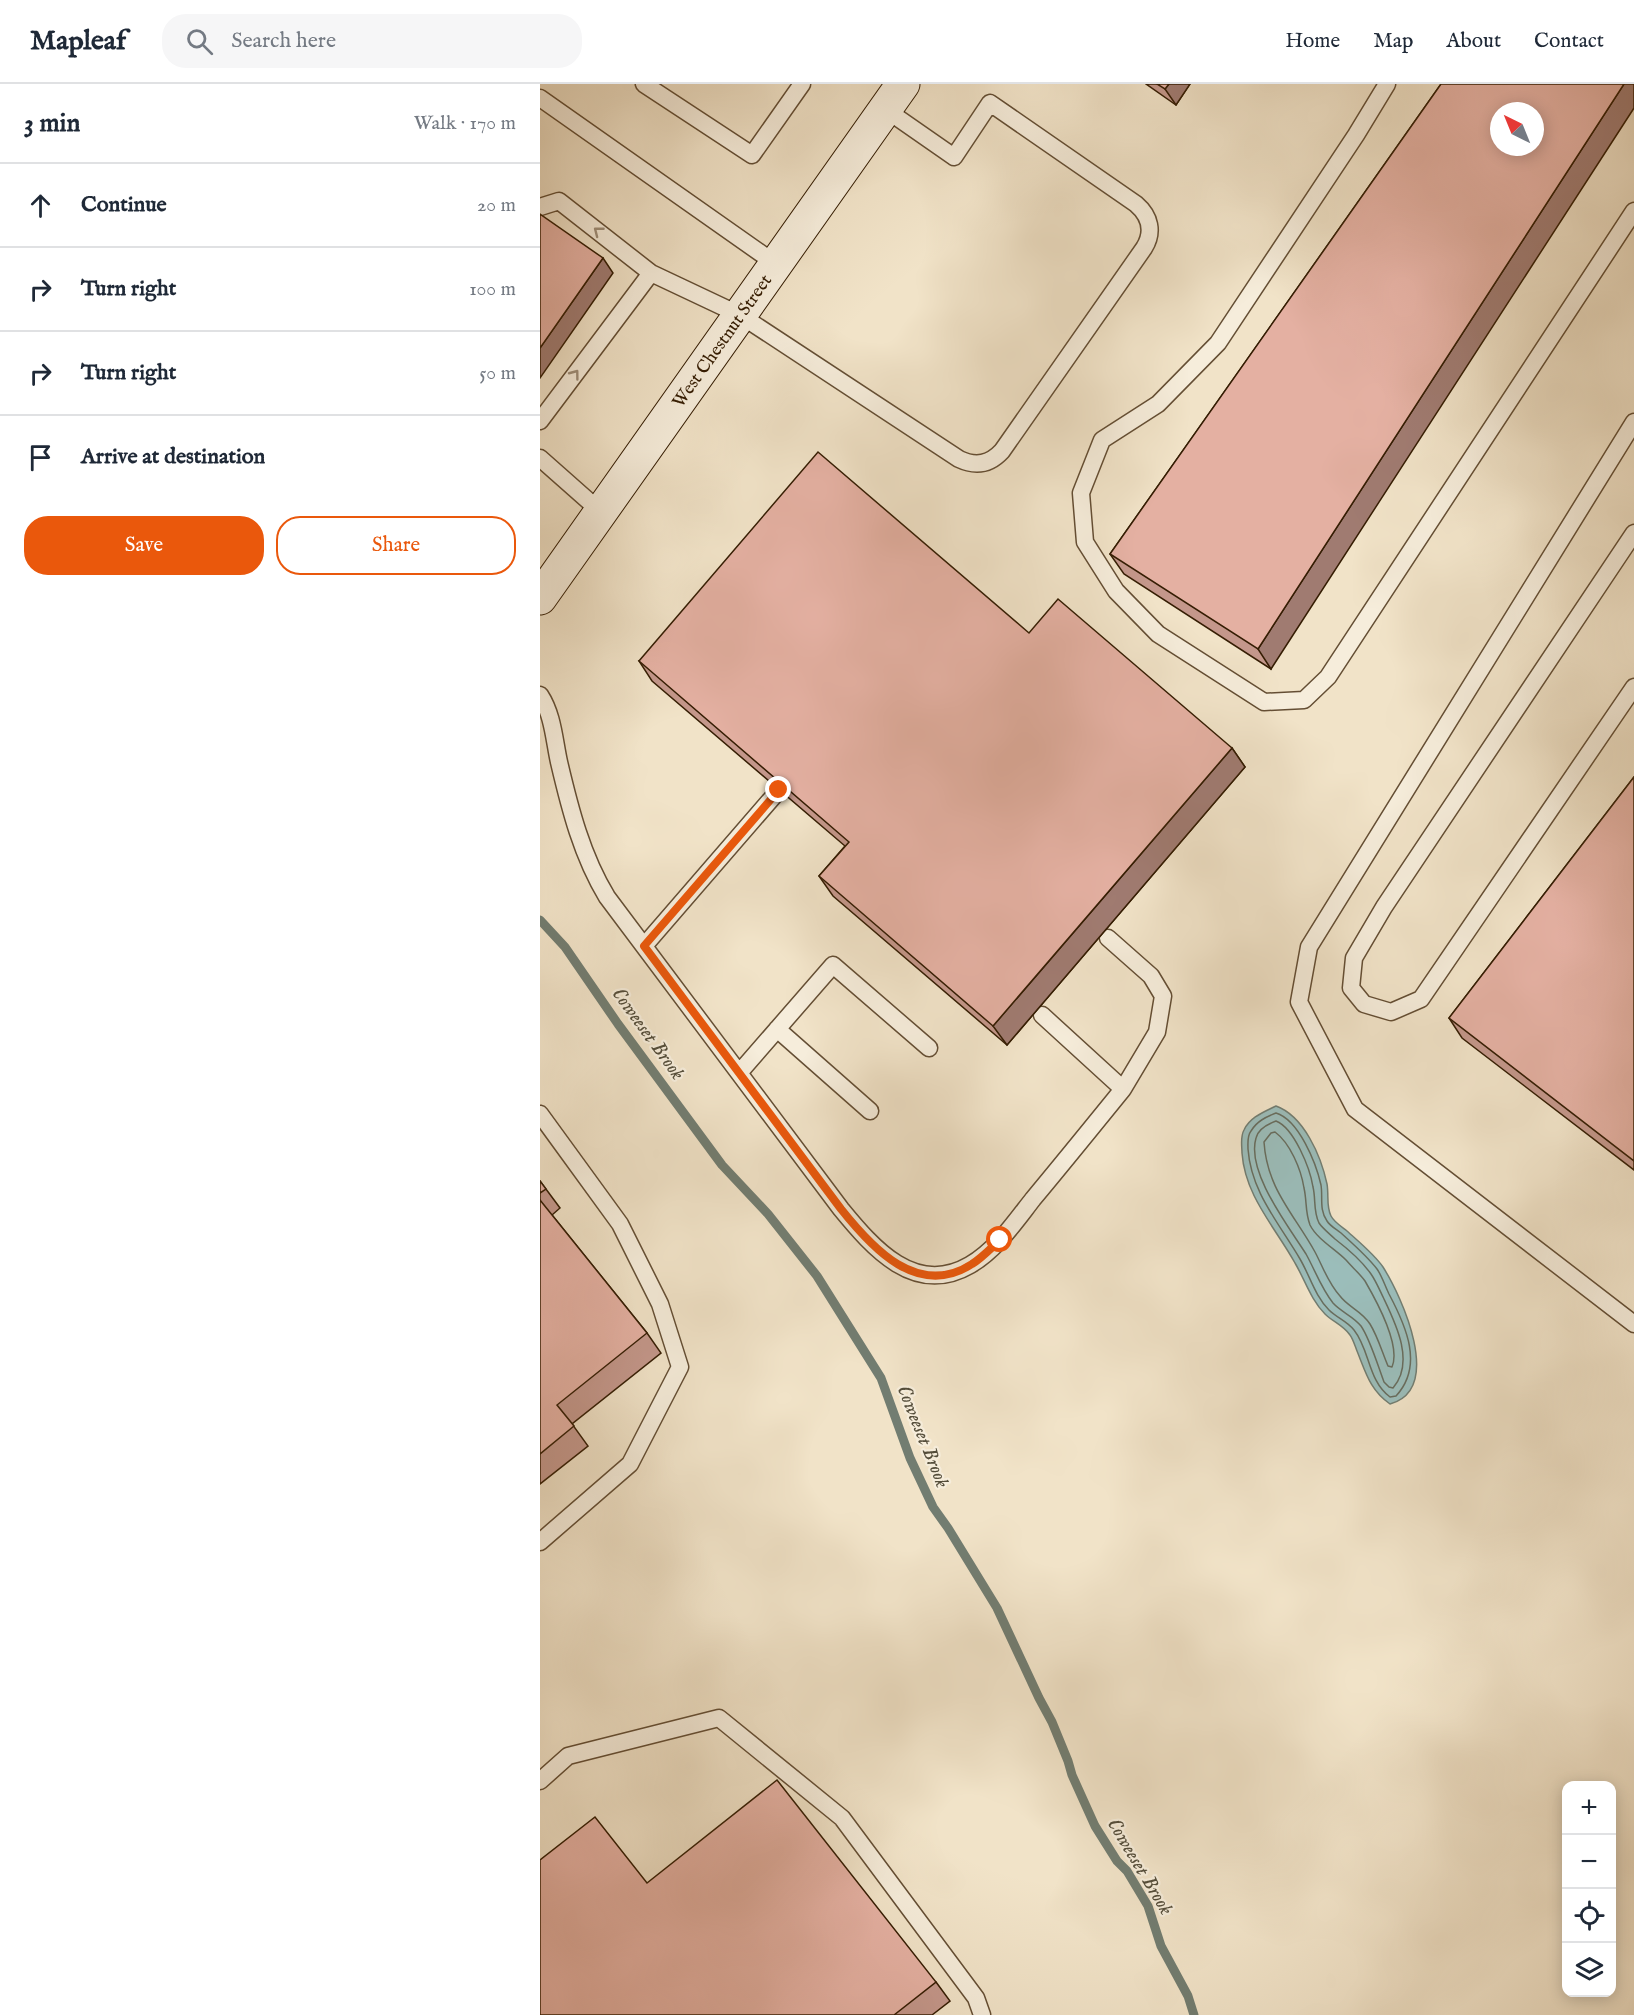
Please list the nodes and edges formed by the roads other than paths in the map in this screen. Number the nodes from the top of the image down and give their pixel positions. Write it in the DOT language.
graph roads {
  1 [pos="644,84"];
  2 [pos="802,84"];
  3 [pos="1386,84"];
  4 [pos="894,97"];
  5 [pos="540,98"];
  6 [pos="540,207"];
  7 [pos="1634,211"];
  8 [pos="776,264"];
  9 [pos="651,273"];
  10 [pos="740,315"];
  11 [pos="540,421"];
  12 [pos="1634,422"];
  13 [pos="540,458"];
  14 [pos="601,512"];
  15 [pos="1634,534"];
  16 [pos="540,598"];
  17 [pos="1634,687"];
  18 [pos="540,695"];
  19 [pos="779,790"];
  20 [pos="1108,938"];
  21 [pos="644,946"];
  22 [pos="1042,1015"];
  23 [pos="777,1029"];
  24 [pos="929,1048"];
  25 [pos="739,1073"];
  26 [pos="1123,1089"];
  27 [pos="870,1111"];
  28 [pos="540,1114"];
  29 [pos="1634,1324"];
  30 [pos="540,1542"];
  31 [pos="540,1781"];
  32 [pos="982,2015"];
  1 -- 2 [label="lane"];
  3 -- 7 [label="lane"];
  4 -- 8 [label="main road, West Chestnut Street"];
  4 -- 10 [label="lane"];
  5 -- 8 [label="lane"];
  9 -- 6 [label="lane, one-way"];
  8 -- 10 [label="main road, West Chestnut Street"];
  9 -- 10 [label="lane"];
  11 -- 9 [label="lane, one-way"];
  10 -- 14 [label="main road, West Chestnut Street"];
  12 -- 29 [label="lane"];
  13 -- 14 [label="lane"];
  14 -- 16 [label="main road, West Chestnut Street"];
  15 -- 17 [label="lane"];
  18 -- 21 [label="lane"];
  19 -- 21 [label="lane"];
  20 -- 26 [label="lane"];
  21 -- 25 [label="lane"];
  22 -- 26 [label="lane"];
  23 -- 24 [label="lane"];
  23 -- 25 [label="lane"];
  23 -- 27 [label="lane"];
  25 -- 26 [label="lane"];
  28 -- 30 [label="lane"];
  31 -- 32 [label="lane"];
}
